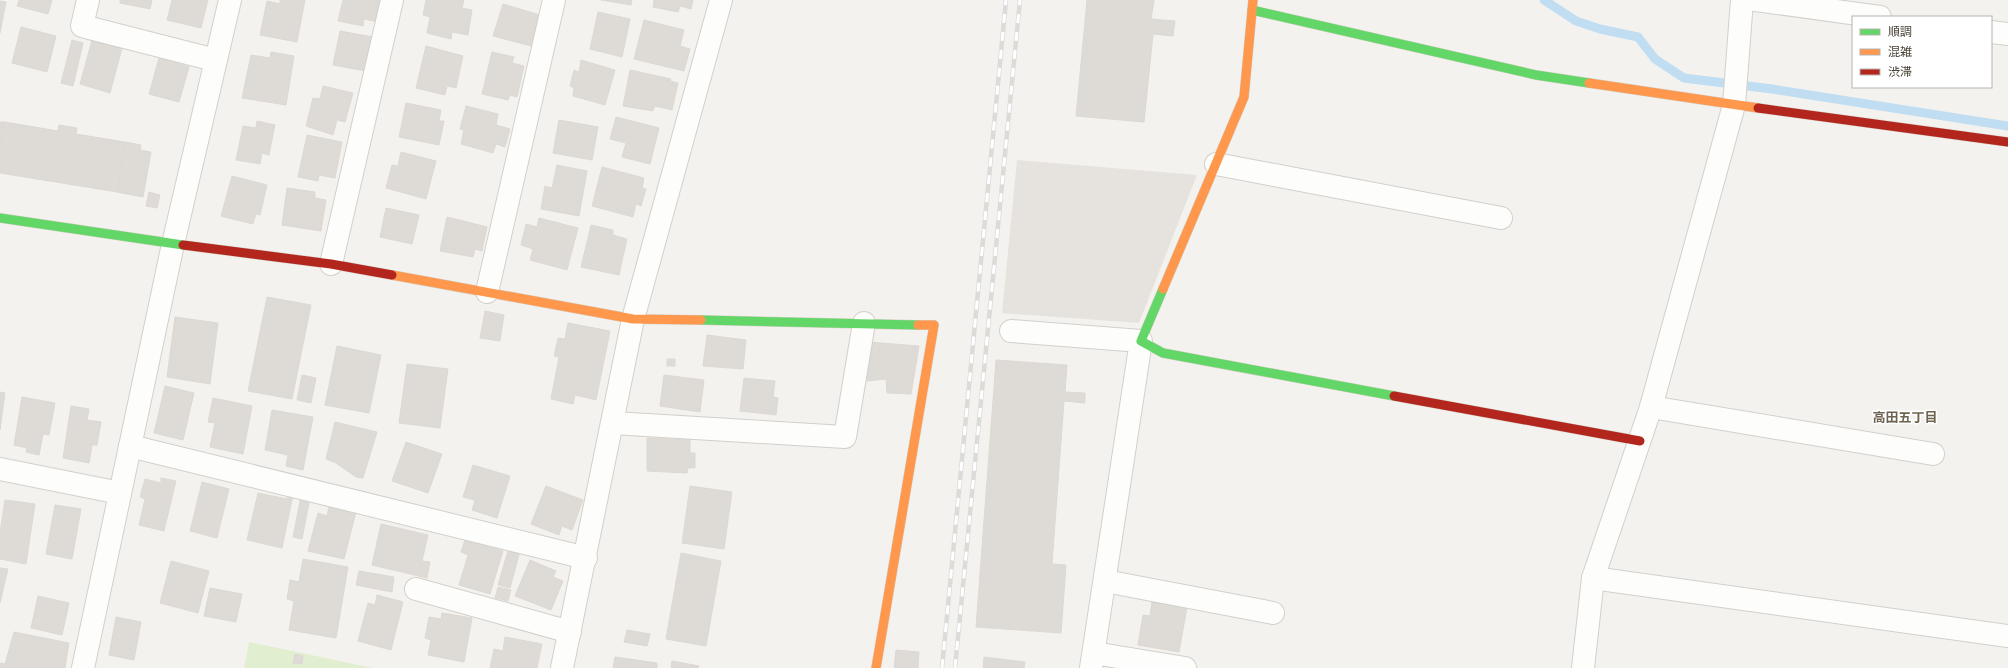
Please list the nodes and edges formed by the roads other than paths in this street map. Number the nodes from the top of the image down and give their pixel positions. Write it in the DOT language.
graph roads {
  1 [pos="88,0"];
  2 [pos="230,0"];
  3 [pos="392,0"];
  4 [pos="554,0"];
  5 [pos="721,0"];
  6 [pos="1253,0"];
  7 [pos="1742,0"];
  8 [pos="1756,0"];
  9 [pos="1252,10"];
  10 [pos="1873,16"];
  11 [pos="1992,32"];
  12 [pos="2008,34"];
  13 [pos="215,60"];
  14 [pos="1734,105"];
  15 [pos="2008,142"];
  16 [pos="1216,164"];
  17 [pos="0,218"];
  18 [pos="1501,218"];
  19 [pos="173,244"];
  20 [pos="331,264"];
  21 [pos="487,292"];
  22 [pos="633,319"];
  23 [pos="864,323"];
  24 [pos="1011,331"];
  25 [pos="1141,341"];
  26 [pos="1651,407"];
  27 [pos="613,423"];
  28 [pos="1640,441"];
  29 [pos="130,446"];
  30 [pos="1933,454"];
  31 [pos="0,469"];
  32 [pos="120,493"];
  33 [pos="586,558"];
  34 [pos="1593,578"];
  35 [pos="1105,581"];
  36 [pos="416,589"];
  37 [pos="1274,613"];
  38 [pos="570,632"];
  39 [pos="2008,636"];
  40 [pos="1092,661"];
  41 [pos="83,668"];
  42 [pos="562,668"];
  43 [pos="876,668"];
  44 [pos="1185,668"];
  45 [pos="1583,668"];
  1 -- 13 [label="street"];
  2 -- 13 [label="street"];
  3 -- 20 [label="street"];
  4 -- 21 [label="street"];
  5 -- 22 [label="street"];
  6 -- 9 [label="street"];
  7 -- 14 [label="street"];
  8 -- 10 [label="street"];
  9 -- 14 [label="street"];
  9 -- 16 [label="street"];
  11 -- 12 [label="street"];
  13 -- 19 [label="street"];
  14 -- 15 [label="street"];
  14 -- 26 [label="street"];
  16 -- 18 [label="street"];
  16 -- 25 [label="street"];
  17 -- 19 [label="street"];
  19 -- 20 [label="street"];
  19 -- 29 [label="street"];
  20 -- 21 [label="street"];
  21 -- 22 [label="street"];
  22 -- 23 [label="street"];
  22 -- 27 [label="street"];
  23 -- 27 [label="street"];
  23 -- 43 [label="street"];
  24 -- 25 [label="street"];
  25 -- 28 [label="street"];
  25 -- 35 [label="street"];
  26 -- 28 [label="street"];
  26 -- 30 [label="street"];
  27 -- 33 [label="street"];
  28 -- 34 [label="street"];
  29 -- 32 [label="street"];
  29 -- 33 [label="street"];
  31 -- 32 [label="street"];
  32 -- 41 [label="street"];
  33 -- 38 [label="street"];
  34 -- 39 [label="street"];
  34 -- 45 [label="street"];
  35 -- 37 [label="street"];
  35 -- 40 [label="street"];
  36 -- 38 [label="street"];
  38 -- 42 [label="street"];
  40 -- 44 [label="street"];
}
